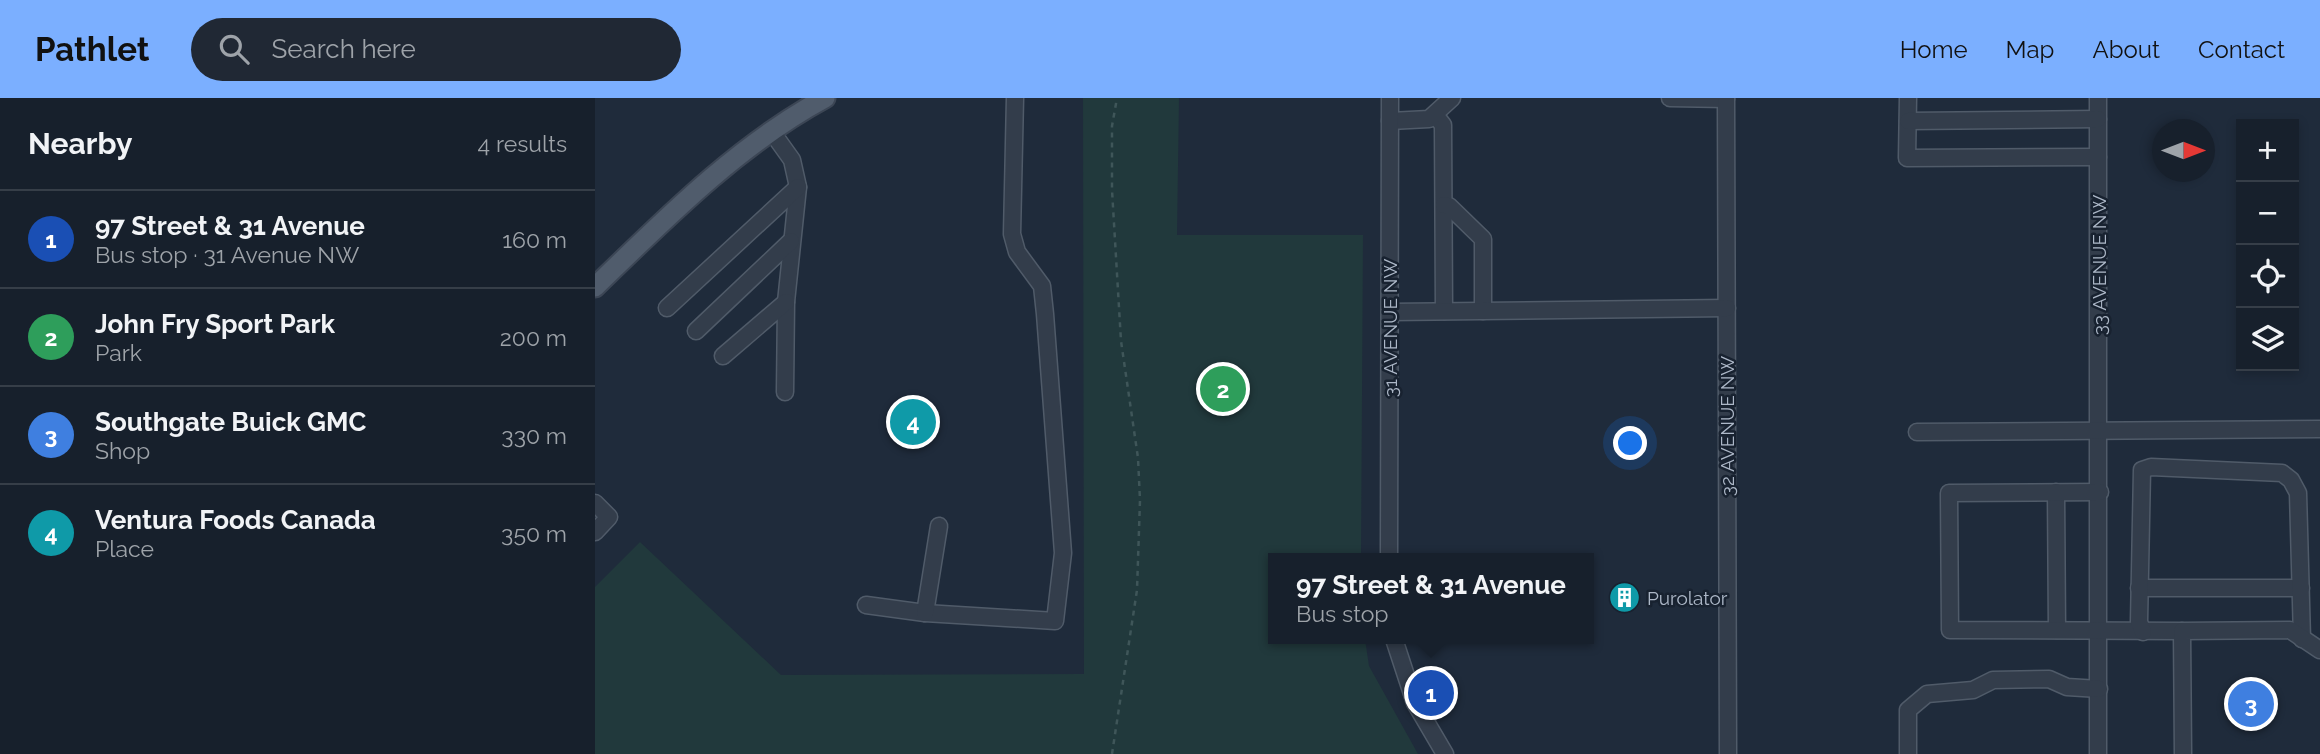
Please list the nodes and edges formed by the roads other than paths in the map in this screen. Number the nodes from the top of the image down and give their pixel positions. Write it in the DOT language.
graph roads {
  1 [pos="1015,98"];
  2 [pos="1390,98"];
  3 [pos="1452,98"];
  4 [pos="1670,98"];
  5 [pos="1726,98"];
  6 [pos="1908,98"];
  7 [pos="2098,98"];
  8 [pos="816,100"];
  9 [pos="1435,115"];
  10 [pos="2098,119"];
  11 [pos="1390,121"];
  12 [pos="1908,121"];
  13 [pos="772,132"];
  14 [pos="2098,158"];
  15 [pos="797,187"];
  16 [pos="1444,205"];
  17 [pos="791,242"];
  18 [pos="595,287"];
  19 [pos="786,302"];
  20 [pos="667,308"];
  21 [pos="1727,308"];
  22 [pos="1444,311"];
  23 [pos="1483,311"];
  24 [pos="1390,312"];
  25 [pos="697,331"];
  26 [pos="723,356"];
  27 [pos="785,393"];
  28 [pos="2319,429"];
  29 [pos="2100,431"];
  30 [pos="1917,432"];
  31 [pos="2056,492"];
  32 [pos="2100,492"];
  33 [pos="595,503"];
  34 [pos="939,526"];
  35 [pos="595,532"];
  36 [pos="1389,553"];
  37 [pos="2139,588"];
  38 [pos="2301,588"];
  39 [pos="866,605"];
  40 [pos="925,613"];
  41 [pos="2057,630"];
  42 [pos="2182,631"];
  43 [pos="2099,632"];
  44 [pos="2143,632"];
  45 [pos="2302,639"];
  46 [pos="1396,644"];
  47 [pos="2320,650"];
  48 [pos="2099,689"];
  49 [pos="1445,754"];
  50 [pos="1728,754"];
  51 [pos="1908,754"];
  52 [pos="2098,754"];
  53 [pos="2183,754"];
  1 -- 40 [label="street"];
  2 -- 11 [label="street, 31 AVENUE NW"];
  3 -- 9 [label="street"];
  4 -- 5 [label="street"];
  5 -- 21 [label="street, 32 AVENUE NW"];
  6 -- 12 [label="street"];
  7 -- 10 [label="street, 33 AVENUE NW"];
  8 -- 13 [label="main road"];
  9 -- 11 [label="street"];
  9 -- 16 [label="street"];
  10 -- 12 [label="street"];
  10 -- 14 [label="street, 33 AVENUE NW"];
  11 -- 24 [label="street, 31 AVENUE NW"];
  12 -- 14 [label="street"];
  13 -- 15 [label="street"];
  13 -- 18 [label="main road"];
  14 -- 29 [label="street, 33 AVENUE NW"];
  15 -- 17 [label="street"];
  15 -- 20 [label="street"];
  16 -- 22 [label="street"];
  16 -- 23 [label="street"];
  17 -- 19 [label="street"];
  17 -- 25 [label="street"];
  19 -- 26 [label="street"];
  19 -- 27 [label="street"];
  21 -- 23 [label="street"];
  21 -- 50 [label="street, 32 AVENUE NW"];
  22 -- 23 [label="street"];
  22 -- 24 [label="street"];
  24 -- 36 [label="street, 31 AVENUE NW"];
  28 -- 29 [label="street"];
  29 -- 30 [label="street"];
  29 -- 32 [label="street, 33 AVENUE NW"];
  31 -- 32 [label="street"];
  31 -- 41 [label="street"];
  31 -- 41 [label="street"];
  32 -- 43 [label="street, 33 AVENUE NW"];
  33 -- 35 [label="street"];
  34 -- 40 [label="street"];
  37 -- 38 [label="street"];
  37 -- 38 [label="street"];
  37 -- 44 [label="street"];
  38 -- 45 [label="street"];
  39 -- 40 [label="street"];
  41 -- 43 [label="street"];
  42 -- 44 [label="street"];
  42 -- 45 [label="street"];
  42 -- 53 [label="street"];
  43 -- 44 [label="street"];
  43 -- 48 [label="street, 33 AVENUE NW"];
  45 -- 47 [label="street"];
  46 -- 49 [label="street"];
  48 -- 51 [label="street"];
  48 -- 52 [label="street, 33 AVENUE NW"];
}
